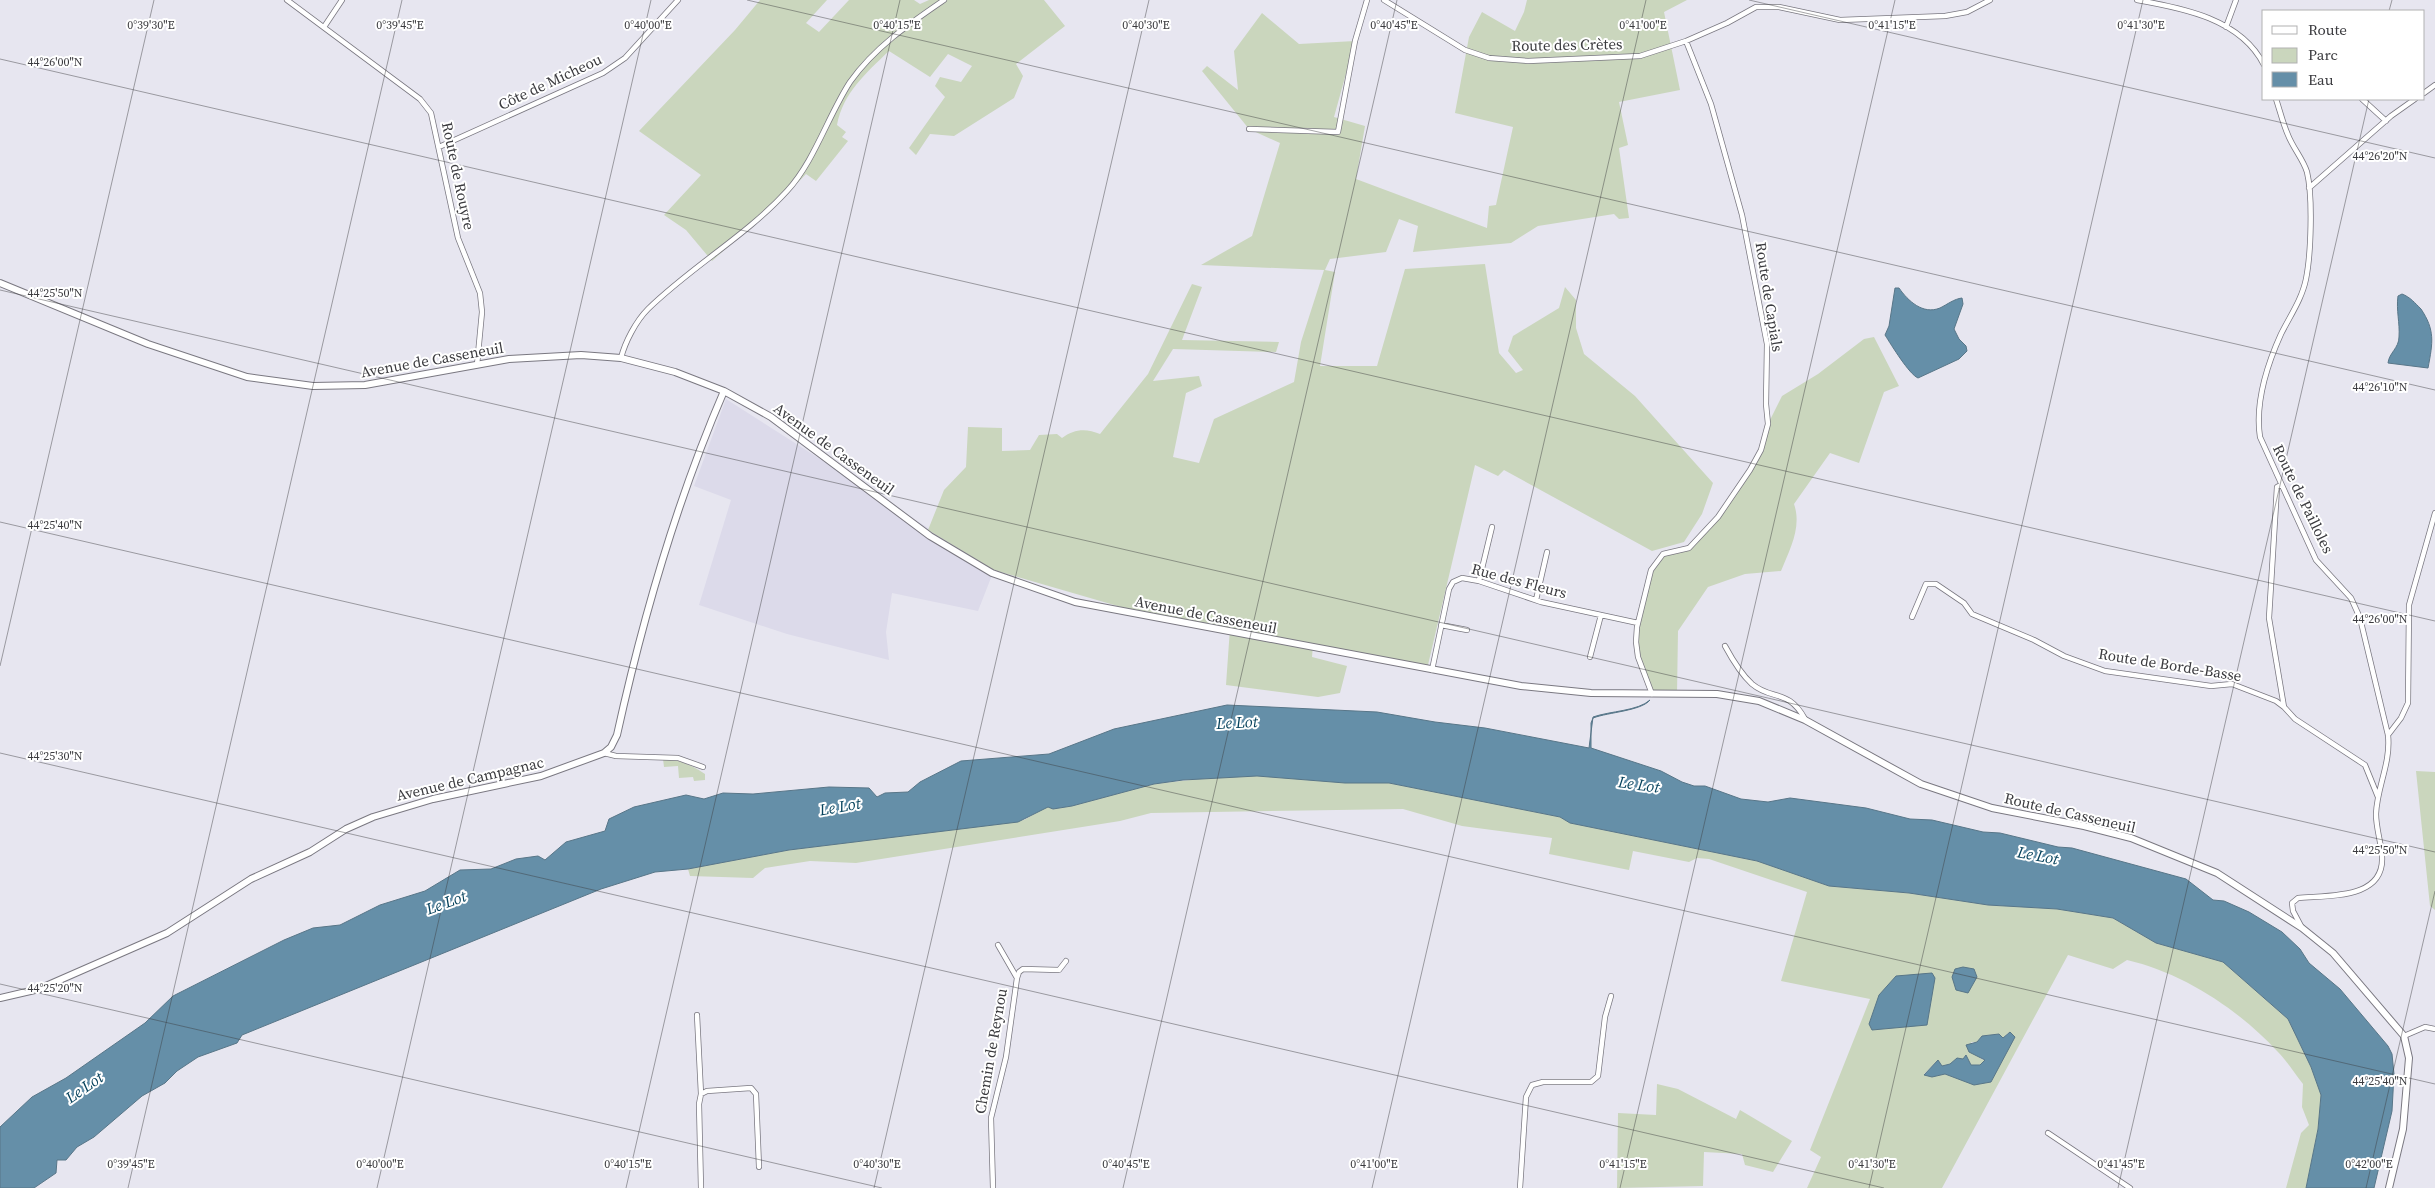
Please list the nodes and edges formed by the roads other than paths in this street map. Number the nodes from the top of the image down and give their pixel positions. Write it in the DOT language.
graph roads {
  1 [pos="287,0"];
  2 [pos="342,0"];
  3 [pos="678,0"];
  4 [pos="944,0"];
  5 [pos="1367,0"];
  6 [pos="1384,0"];
  7 [pos="1990,0"];
  8 [pos="2137,0"];
  9 [pos="2236,0"];
  10 [pos="324,27"];
  11 [pos="2226,28"];
  12 [pos="1686,41"];
  13 [pos="2262,62"];
  14 [pos="2276,100"];
  15 [pos="2363,100"];
  16 [pos="2414,100"];
  17 [pos="2386,121"];
  18 [pos="1249,129"];
  19 [pos="439,147"];
  20 [pos="2309,188"];
  21 [pos="0,283"];
  22 [pos="621,358"];
  23 [pos="477,365"];
  24 [pos="724,391"];
  25 [pos="2281,485"];
  26 [pos="2435,513"];
  27 [pos="1492,527"];
  28 [pos="1547,552"];
  29 [pos="1479,581"];
  30 [pos="1536,600"];
  31 [pos="1600,615"];
  32 [pos="1912,617"];
  33 [pos="1638,623"];
  34 [pos="1442,625"];
  35 [pos="1467,630"];
  36 [pos="1725,646"];
  37 [pos="1590,657"];
  38 [pos="1432,670"];
  39 [pos="1652,694"];
  40 [pos="2284,707"];
  41 [pos="1806,720"];
  42 [pos="2388,736"];
  43 [pos="604,753"];
  44 [pos="703,768"];
  45 [pos="2378,799"];
  46 [pos="2302,928"];
  47 [pos="998,944"];
  48 [pos="1066,961"];
  49 [pos="1017,978"];
  50 [pos="1612,996"];
  51 [pos="0,998"];
  52 [pos="697,1015"];
  53 [pos="2435,1029"];
  54 [pos="2404,1036"];
  55 [pos="702,1094"];
  56 [pos="2048,1133"];
  57 [pos="759,1167"];
  58 [pos="701,1188"];
  59 [pos="993,1188"];
  60 [pos="1520,1188"];
  61 [pos="2130,1188"];
  62 [pos="2389,1188"];
  1 -- 10 [label="street, Route de Rouyre"];
  2 -- 10 [label="street"];
  3 -- 19 [label="street, Côte de Micheou"];
  4 -- 22 [label="street"];
  5 -- 18 [label="street"];
  6 -- 12 [label="street, Route des Crètes"];
  7 -- 12 [label="street, Route des Crètes"];
  8 -- 11 [label="street"];
  9 -- 11 [label="street"];
  10 -- 19 [label="street, Route de Rouyre"];
  11 -- 13 [label="street"];
  12 -- 33 [label="street, Route de Capials"];
  14 -- 20 [label="street, Route de Pailloles"];
  15 -- 17 [label="street"];
  16 -- 17 [label="street"];
  17 -- 20 [label="street"];
  19 -- 23 [label="street, Route de Rouyre"];
  20 -- 25 [label="street, Route de Pailloles"];
  21 -- 23 [label="main road, Avenue de Casseneuil"];
  22 -- 23 [label="main road, Avenue de Casseneuil"];
  22 -- 24 [label="main road, Avenue de Casseneuil"];
  24 -- 38 [label="main road, Avenue de Casseneuil"];
  24 -- 43 [label="main road"];
  25 -- 40 [label="street"];
  25 -- 42 [label="street, Route de Pailloles"];
  26 -- 42 [label="street"];
  27 -- 29 [label="street"];
  28 -- 30 [label="street"];
  29 -- 30 [label="street, Rue des Fleurs"];
  29 -- 34 [label="street, Rue des Fleurs"];
  30 -- 31 [label="street, Rue des Fleurs"];
  31 -- 33 [label="street, Rue des Fleurs"];
  31 -- 37 [label="street"];
  32 -- 40 [label="street, Route de Borde-Basse"];
  33 -- 39 [label="street, Route de Capials"];
  34 -- 35 [label="street"];
  34 -- 38 [label="street, Rue des Fleurs"];
  36 -- 41 [label="street"];
  38 -- 39 [label="main road, Avenue de Casseneuil"];
  39 -- 41 [label="main road, Route de Casseneuil"];
  40 -- 45 [label="street"];
  41 -- 46 [label="main road, Route de Casseneuil"];
  42 -- 45 [label="street, Route de Pailloles"];
  43 -- 44 [label="street"];
  43 -- 51 [label="main road, Avenue de Campagnac"];
  45 -- 46 [label="street, Route de Pailloles"];
  46 -- 54 [label="main road, Route de Casseneuil"];
  47 -- 49 [label="street"];
  48 -- 49 [label="street, Chemin de Reynou"];
  49 -- 59 [label="street, Chemin de Reynou"];
  50 -- 60 [label="street"];
  52 -- 55 [label="street"];
  53 -- 54 [label="street"];
  54 -- 62 [label="main road, Route de Casseneuil"];
  55 -- 57 [label="street"];
  55 -- 58 [label="street"];
  56 -- 61 [label="street"];
}
